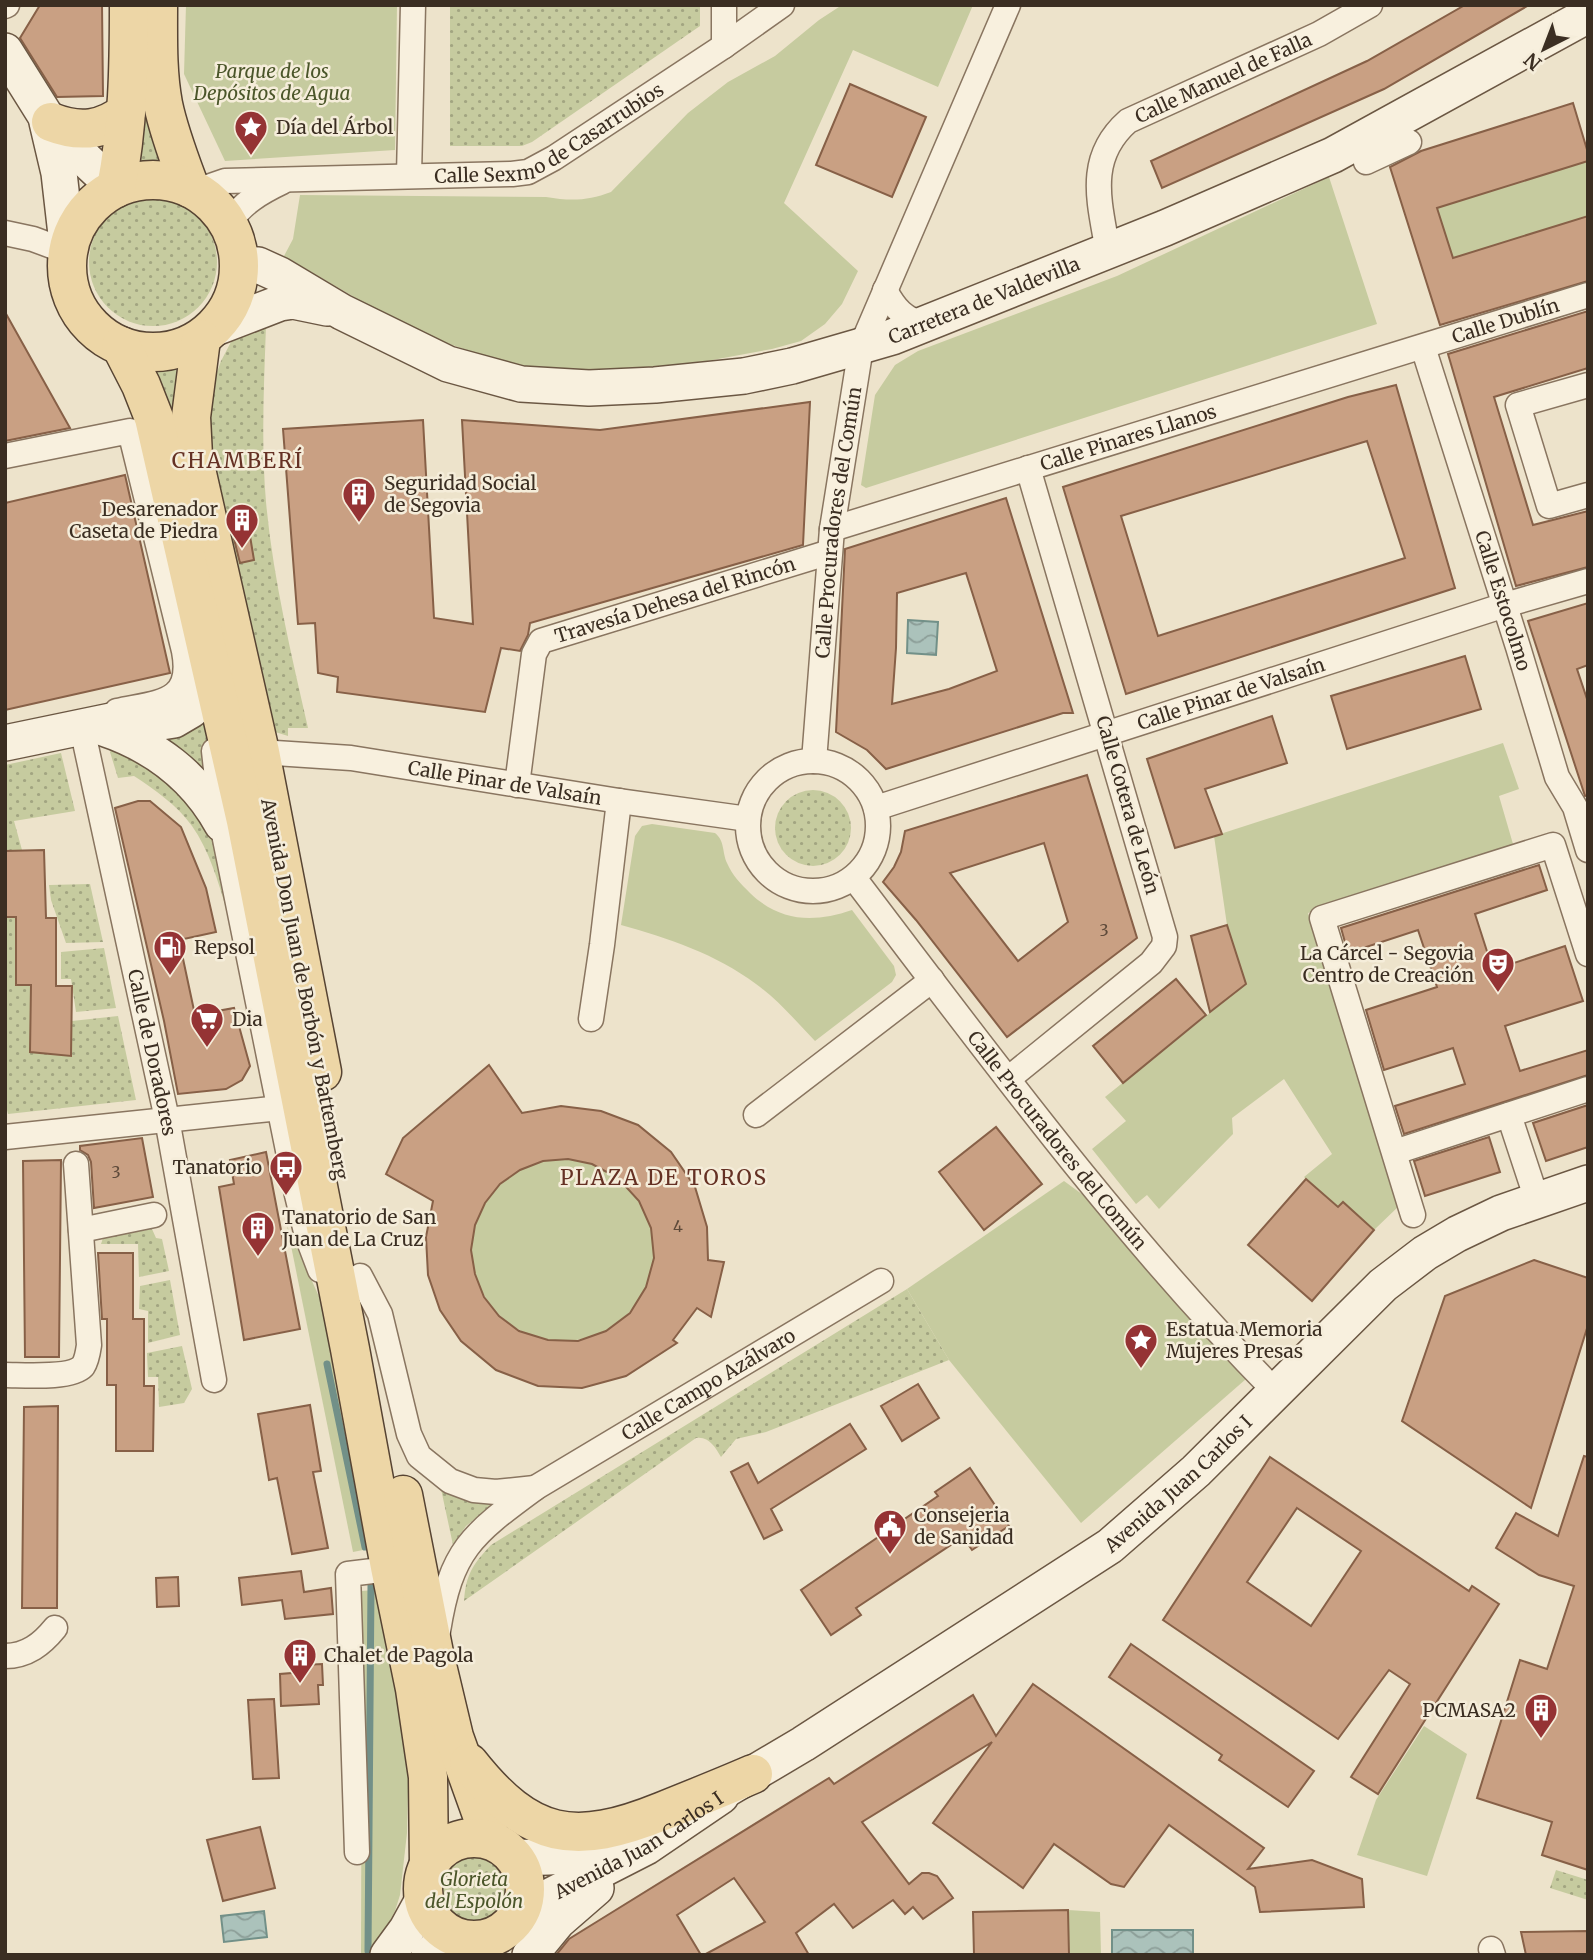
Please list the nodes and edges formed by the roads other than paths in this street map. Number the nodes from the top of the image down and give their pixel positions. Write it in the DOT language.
graph roads {
  1 [pos="129,5"];
  2 [pos="158,5"];
  3 [pos="413,5"];
  4 [pos="724,5"];
  5 [pos="782,5"];
  6 [pos="1008,5"];
  7 [pos="1370,5"];
  8 [pos="1588,15"];
  9 [pos="724,46"];
  10 [pos="5,51"];
  11 [pos="126,112"];
  12 [pos="48,119"];
  13 [pos="1409,142"];
  14 [pos="1366,162"];
  15 [pos="409,175"];
  16 [pos="289,179"];
  17 [pos="116,188"];
  18 [pos="193,190"];
  19 [pos="229,223"];
  20 [pos="5,233"];
  21 [pos="68,252"];
  22 [pos="1108,252"];
  23 [pos="240,264"];
  24 [pos="884,290"];
  25 [pos="1588,295"];
  26 [pos="342,312"];
  27 [pos="925,326"];
  28 [pos="206,335"];
  29 [pos="121,346"];
  30 [pos="861,347"];
  31 [pos="1423,347"];
  32 [pos="1587,388"];
  33 [pos="5,456"];
  34 [pos="1028,468"];
  35 [pos="1588,495"];
  36 [pos="831,540"];
  37 [pos="1588,581"];
  38 [pos="1505,605"];
  39 [pos="211,663"];
  40 [pos="87,727"];
  41 [pos="1106,733"];
  42 [pos="5,743"];
  43 [pos="260,752"];
  44 [pos="814,761"];
  45 [pos="517,785"];
  46 [pos="619,801"];
  47 [pos="1581,805"];
  48 [pos="876,808"];
  49 [pos="748,819"];
  50 [pos="222,824"];
  51 [pos="1588,850"];
  52 [pos="853,878"];
  53 [pos="1588,954"];
  54 [pos="932,980"];
  55 [pos="591,1019"];
  56 [pos="1009,1079"];
  57 [pos="1588,1089"];
  58 [pos="280,1108"];
  59 [pos="756,1115"];
  60 [pos="1509,1115"];
  61 [pos="167,1119"];
  62 [pos="5,1137"];
  63 [pos="1395,1152"];
  64 [pos="76,1164"];
  65 [pos="1588,1183"];
  66 [pos="1537,1200"];
  67 [pos="154,1215"];
  68 [pos="1413,1215"];
  69 [pos="81,1230"];
  70 [pos="360,1276"];
  71 [pos="881,1281"];
  72 [pos="350,1349"];
  73 [pos="5,1375"];
  74 [pos="214,1380"];
  75 [pos="1276,1392"];
  76 [pos="535,1488"];
  77 [pos="381,1570"];
  78 [pos="55,1628"];
  79 [pos="434,1653"];
  80 [pos="5,1656"];
  81 [pos="456,1745"];
  82 [pos="753,1774"];
  83 [pos="503,1849"];
  84 [pos="357,1852"];
  85 [pos="426,1882"];
  86 [pos="513,1938"];
  87 [pos="445,1948"];
  88 [pos="388,1955"];
  1 -- 11 [label="main road"];
  2 -- 18 [label="main road"];
  3 -- 15 [label="street"];
  4 -- 9 [label="street"];
  5 -- 9 [label="street, Calle Sexmo de Casarrubios"];
  6 -- 24 [label="street, Calle Procuradores del Común"];
  7 -- 22 [label="street, Calle Manuel de Falla"];
  8 -- 22 [label="street, Carretera de Valdevilla"];
  9 -- 15 [label="street, Calle Sexmo de Casarrubios"];
  10 -- 12 [label="street"];
  11 -- 12 [label="main road"];
  11 -- 17 [label="main road"];
  12 -- 17 [label="street"];
  12 -- 21 [label="street"];
  13 -- 14 [label="street"];
  15 -- 16 [label="street, Calle Sexmo de Casarrubios"];
  16 -- 18 [label="street, Calle Sexmo de Casarrubios"];
  16 -- 19 [label="street, Calle Sexmo de Casarrubios"];
  17 -- 18 [label="main road"];
  17 -- 21 [label="main road"];
  18 -- 19 [label="main road"];
  19 -- 23 [label="main road"];
  20 -- 21 [label="street"];
  21 -- 29 [label="main road"];
  22 -- 27 [label="street, Carretera de Valdevilla"];
  23 -- 26 [label="street, Carretera de Valdevilla"];
  23 -- 28 [label="main road"];
  24 -- 27 [label="street"];
  24 -- 30 [label="street, Calle Procuradores del Común"];
  25 -- 31 [label="street, Calle Dublín"];
  26 -- 28 [label="street, Carretera de Valdevilla"];
  26 -- 30 [label="street, Carretera de Valdevilla"];
  27 -- 30 [label="street, Carretera de Valdevilla"];
  28 -- 29 [label="main road"];
  28 -- 43 [label="main road, Avenida Don Juan de Borbón y Battemberg"];
  29 -- 39 [label="main road, Avenida Don Juan de Borbón y Battemberg"];
  30 -- 36 [label="street, Calle Procuradores del Común"];
  31 -- 34 [label="street, Calle Pinares Llanos"];
  31 -- 38 [label="street, Calle Estocolmo"];
  32 -- 35 [label="street"];
  33 -- 40 [label="street"];
  34 -- 36 [label="street, Calle Pinares Llanos"];
  34 -- 41 [label="street, Calle Cotera de León"];
  36 -- 44 [label="street, Calle Procuradores del Común"];
  36 -- 45 [label="street, Travesía Dehesa del Rincón"];
  37 -- 38 [label="street, Calle Pinar de Valsaín"];
  38 -- 41 [label="street, Calle Pinar de Valsaín"];
  38 -- 47 [label="street, Calle Estocolmo"];
  39 -- 40 [label="street"];
  39 -- 50 [label="street, Avenida Don Juan de Borbón y Battemberg"];
  39 -- 72 [label="main road, Avenida Don Juan de Borbón y Battemberg"];
  40 -- 42 [label="street"];
  40 -- 50 [label="street"];
  40 -- 61 [label="street, Calle de Doradores"];
  41 -- 48 [label="street, Calle Pinar de Valsaín"];
  41 -- 56 [label="street, Calle Cotera de León"];
  43 -- 45 [label="street, Calle Pinar de Valsaín"];
  43 -- 70 [label="main road, Avenida Don Juan de Borbón y Battemberg"];
  44 -- 48 [label="street"];
  44 -- 49 [label="street"];
  45 -- 46 [label="street, Calle Pinar de Valsaín"];
  46 -- 49 [label="street, Calle Pinar de Valsaín"];
  46 -- 55 [label="street"];
  47 -- 51 [label="street, Calle Estocolmo"];
  48 -- 52 [label="street"];
  49 -- 52 [label="street"];
  50 -- 58 [label="street, Avenida Don Juan de Borbón y Battemberg"];
  52 -- 54 [label="street, Calle Procuradores del Común"];
  53 -- 63 [label="street"];
  54 -- 56 [label="street, Calle Procuradores del Común"];
  54 -- 59 [label="street"];
  56 -- 75 [label="street, Calle Procuradores del Común"];
  57 -- 60 [label="street"];
  58 -- 61 [label="street"];
  58 -- 72 [label="street, Avenida Don Juan de Borbón y Battemberg"];
  60 -- 63 [label="street"];
  60 -- 66 [label="street"];
  61 -- 62 [label="street"];
  61 -- 74 [label="street, Calle de Doradores"];
  63 -- 68 [label="street"];
  64 -- 69 [label="street"];
  65 -- 66 [label="street, Avenida Juan Carlos I"];
  66 -- 75 [label="street, Avenida Juan Carlos I"];
  67 -- 69 [label="street"];
  69 -- 73 [label="street"];
  70 -- 76 [label="street, Calle Campo Azálvaro"];
  70 -- 79 [label="main road, Avenida Don Juan de Borbón y Battemberg"];
  71 -- 76 [label="street, Calle Campo Azálvaro"];
  72 -- 85 [label="main road, Avenida Don Juan de Borbón y Battemberg"];
  75 -- 82 [label="street, Avenida Juan Carlos I"];
  76 -- 79 [label="street, Calle Campo Azálvaro"];
  77 -- 84 [label="street"];
  78 -- 80 [label="street"];
  79 -- 81 [label="main road, Avenida Don Juan de Borbón y Battemberg"];
  81 -- 82 [label="main road"];
  81 -- 83 [label="main road, Avenida Don Juan de Borbón y Battemberg"];
  82 -- 83 [label="street, Avenida Juan Carlos I"];
  82 -- 86 [label="street, Avenida Juan Carlos I"];
  83 -- 85 [label="main road"];
  83 -- 86 [label="main road"];
  85 -- 87 [label="main road"];
  85 -- 88 [label="street"];
  86 -- 87 [label="main road"];
}
